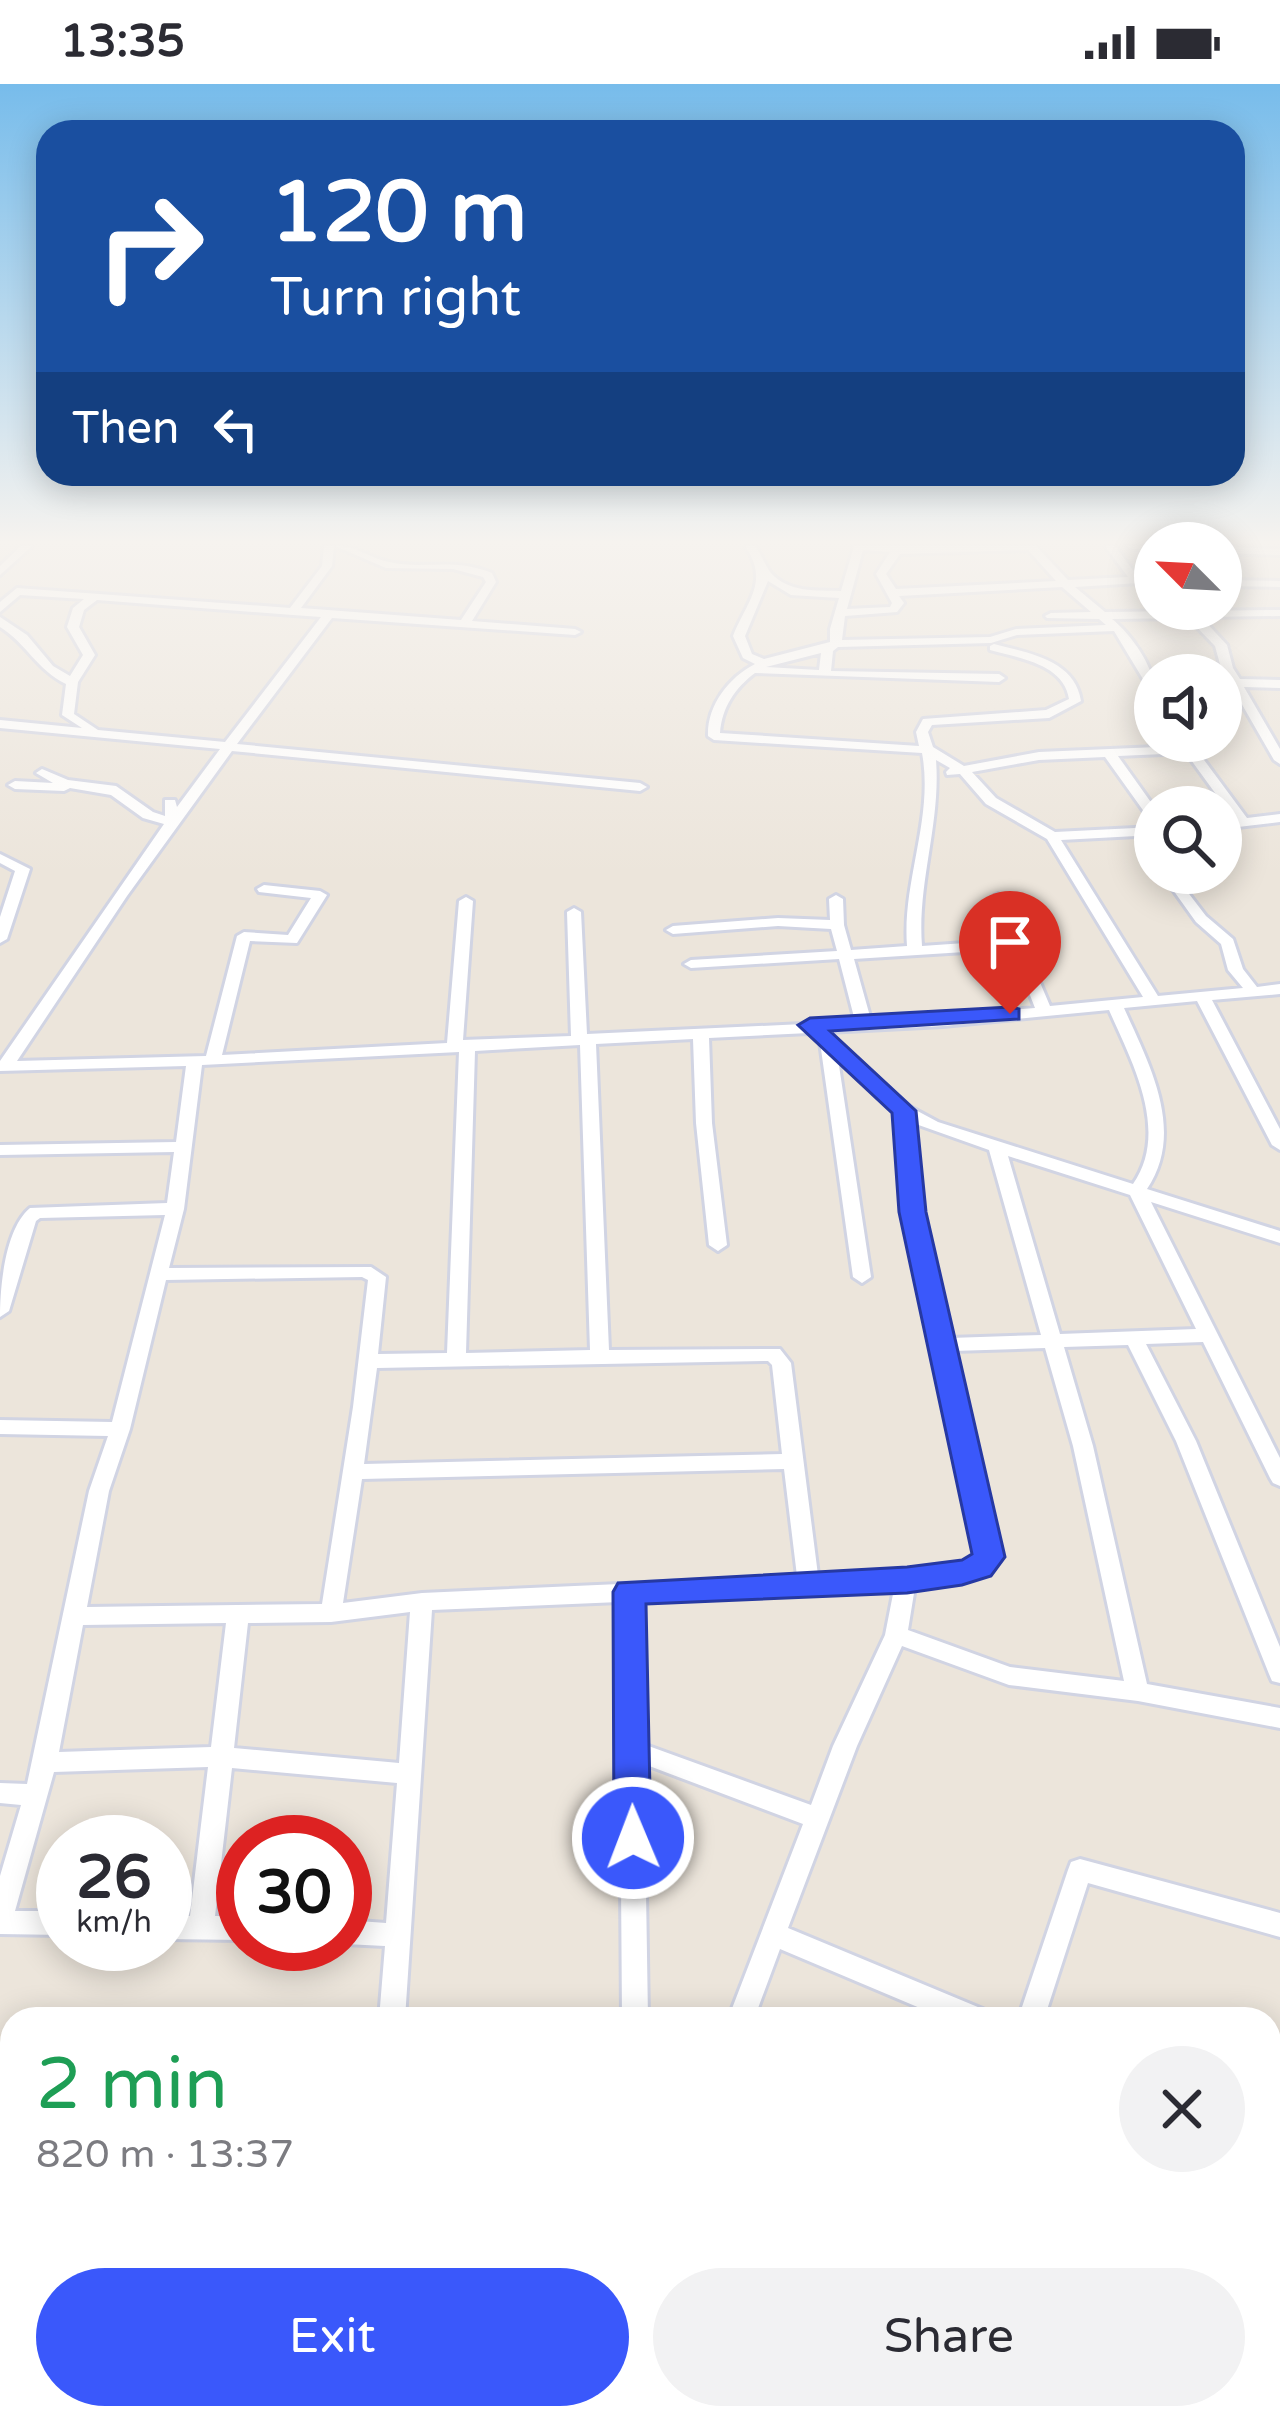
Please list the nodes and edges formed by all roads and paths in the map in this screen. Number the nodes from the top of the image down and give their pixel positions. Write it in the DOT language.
graph roads {
  1 [pos="36,655"];
  2 [pos="88,655"];
  3 [pos="298,655"];
  4 [pos="747,655"];
  5 [pos="796,655"];
  6 [pos="829,655"];
  7 [pos="995,655"];
  8 [pos="1021,655"];
  9 [pos="756,666"];
  10 [pos="824,674"];
  11 [pos="999,677"];
  12 [pos="72,682"];
  13 [pos="1242,683"];
  14 [pos="1280,685"];
  15 [pos="1242,695"];
  16 [pos="1002,705"];
  17 [pos="0,724"];
  18 [pos="120,735"];
  19 [pos="232,744"];
  20 [pos="928,750"];
  21 [pos="1134,750"];
  22 [pos="1108,752"];
  23 [pos="1280,760"];
  24 [pos="1199,762"];
  25 [pos="964,771"];
  26 [pos="42,772"];
  27 [pos="929,773"];
  28 [pos="15,785"];
  29 [pos="640,787"];
  30 [pos="87,788"];
  31 [pos="1134,788"];
  32 [pos="170,803"];
  33 [pos="1280,818"];
  34 [pos="172,822"];
  35 [pos="1244,823"];
  36 [pos="1134,832"];
  37 [pos="1052,836"];
  38 [pos="0,858"];
  39 [pos="264,889"];
  40 [pos="1182,894"];
  41 [pos="998,898"];
  42 [pos="836,899"];
  43 [pos="466,901"];
  44 [pos="574,912"];
  45 [pos="837,925"];
  46 [pos="673,930"];
  47 [pos="0,939"];
  48 [pos="1020,944"];
  49 [pos="914,950"];
  50 [pos="846,954"];
  51 [pos="691,964"];
  52 [pos="1280,989"];
  53 [pos="1253,992"];
  54 [pos="1202,996"];
  55 [pos="1153,1001"];
  56 [pos="1115,1005"];
  57 [pos="1044,1010"];
  58 [pos="864,1024"];
  59 [pos="810,1025"];
  60 [pos="701,1031"];
  61 [pos="584,1038"];
  62 [pos="827,1038"];
  63 [pos="461,1044"];
  64 [pos="204,1060"];
  65 [pos="3,1066"];
  66 [pos="904,1111"];
  67 [pos="1280,1145"];
  68 [pos="184,1147"];
  69 [pos="997,1148"];
  70 [pos="0,1150"];
  71 [pos="1137,1191"];
  72 [pos="175,1209"];
  73 [pos="1280,1237"];
  74 [pos="718,1245"];
  75 [pos="158,1274"];
  76 [pos="862,1277"];
  77 [pos="0,1311"];
  78 [pos="1207,1335"];
  79 [pos="1134,1338"];
  80 [pos="1055,1342"];
  81 [pos="940,1345"];
  82 [pos="600,1356"];
  83 [pos="456,1359"];
  84 [pos="366,1361"];
  85 [pos="0,1427"];
  86 [pos="120,1429"];
  87 [pos="1273,1450"];
  88 [pos="792,1461"];
  89 [pos="353,1472"];
  90 [pos="1280,1478"];
  91 [pos="907,1580"];
  92 [pos="808,1582"];
  93 [pos="630,1592"];
  94 [pos="422,1602"];
  95 [pos="331,1613"];
  96 [pos="73,1616"];
  97 [pos="238,1616"];
  98 [pos="896,1635"];
  99 [pos="1280,1674"];
  100 [pos="1138,1693"];
  101 [pos="1280,1718"];
  102 [pos="631,1749"];
  103 [pos="218,1757"];
  104 [pos="45,1762"];
  105 [pos="408,1774"];
  106 [pos="0,1793"];
  107 [pos="35,1796"];
  108 [pos="817,1818"];
  109 [pos="0,1920"];
  110 [pos="36,1922"];
  111 [pos="1280,1925"];
  112 [pos="192,1928"];
  113 [pos="201,1928"];
  114 [pos="216,1928"];
  115 [pos="372,1934"];
  116 [pos="397,1935"];
  117 [pos="776,1935"];
  118 [pos="393,2007"];
  119 [pos="635,2007"];
  120 [pos="746,2007"];
  121 [pos="947,2007"];
  122 [pos="1035,2007"];
  1 -- 12 [label="street"];
  2 -- 12 [label="street"];
  3 -- 19 [label="street"];
  4 -- 9 [label="street"];
  5 -- 9 [label="street"];
  6 -- 10 [label="street"];
  7 -- 11 [label="street"];
  8 -- 16 [label="street"];
  9 -- 10 [label="street"];
  9 -- 20 [label="street"];
  10 -- 11 [label="street"];
  11 -- 16 [label="street"];
  12 -- 18 [label="street"];
  13 -- 14 [label="street"];
  15 -- 23 [label="street"];
  16 -- 20 [label="street"];
  17 -- 18 [label="street"];
  18 -- 19 [label="street"];
  19 -- 29 [label="street"];
  19 -- 34 [label="street"];
  20 -- 25 [label="street"];
  20 -- 27 [label="street"];
  21 -- 22 [label="street"];
  22 -- 25 [label="street"];
  22 -- 31 [label="street"];
  24 -- 35 [label="street"];
  25 -- 27 [label="street"];
  25 -- 37 [label="street"];
  26 -- 30 [label="street"];
  27 -- 49 [label="street"];
  28 -- 30 [label="street"];
  30 -- 34 [label="street"];
  32 -- 34 [label="street"];
  33 -- 35 [label="street"];
  34 -- 65 [label="street"];
  36 -- 37 [label="street"];
  37 -- 55 [label="street"];
  38 -- 47 [label="street"];
  39 -- 64 [label="street"];
  40 -- 53 [label="street"];
  41 -- 48 [label="street"];
  42 -- 45 [label="street"];
  43 -- 63 [label="street"];
  44 -- 61 [label="street"];
  45 -- 46 [label="street"];
  45 -- 50 [label="street"];
  48 -- 49 [label="street"];
  48 -- 57 [label="street"];
  49 -- 50 [label="street"];
  50 -- 51 [label="street"];
  50 -- 58 [label="street"];
  52 -- 53 [label="street"];
  53 -- 54 [label="street"];
  54 -- 55 [label="street"];
  54 -- 67 [label="street"];
  55 -- 56 [label="street"];
  56 -- 57 [label="street"];
  56 -- 71 [label="street"];
  57 -- 58 [label="street"];
  58 -- 59 [label="street"];
  59 -- 60 [label="street"];
  59 -- 62 [label="street"];
  60 -- 61 [label="street"];
  60 -- 74 [label="street"];
  61 -- 63 [label="street"];
  61 -- 82 [label="street"];
  62 -- 66 [label="street"];
  62 -- 76 [label="street"];
  63 -- 64 [label="street"];
  63 -- 83 [label="street"];
  64 -- 65 [label="street"];
  64 -- 68 [label="street"];
  66 -- 69 [label="street"];
  66 -- 81 [label="street"];
  68 -- 70 [label="street"];
  68 -- 72 [label="street"];
  69 -- 71 [label="street"];
  69 -- 80 [label="street"];
  71 -- 73 [label="street"];
  71 -- 78 [label="street"];
  72 -- 75 [label="street"];
  72 -- 77 [label="street"];
  75 -- 84 [label="street"];
  75 -- 86 [label="street"];
  78 -- 79 [label="street"];
  78 -- 87 [label="street"];
  79 -- 80 [label="street"];
  79 -- 99 [label="street"];
  80 -- 81 [label="street"];
  80 -- 100 [label="street"];
  81 -- 91 [label="street"];
  82 -- 83 [label="street"];
  82 -- 88 [label="street"];
  83 -- 84 [label="street"];
  84 -- 89 [label="street"];
  85 -- 86 [label="street"];
  86 -- 96 [label="street"];
  87 -- 90 [label="street"];
  88 -- 89 [label="street"];
  88 -- 92 [label="street"];
  89 -- 95 [label="street"];
  91 -- 92 [label="street"];
  91 -- 98 [label="street"];
  92 -- 93 [label="street"];
  93 -- 94 [label="street"];
  93 -- 102 [label="street"];
  94 -- 95 [label="street"];
  94 -- 105 [label="street"];
  95 -- 97 [label="street"];
  96 -- 97 [label="street"];
  96 -- 104 [label="street"];
  97 -- 103 [label="street"];
  98 -- 100 [label="street"];
  98 -- 108 [label="street"];
  100 -- 101 [label="street"];
  102 -- 108 [label="street"];
  102 -- 119 [label="street"];
  103 -- 104 [label="street"];
  103 -- 105 [label="street"];
  103 -- 113 [label="street"];
  104 -- 107 [label="street"];
  105 -- 116 [label="street"];
  106 -- 107 [label="street"];
  107 -- 109 [label="street"];
  108 -- 117 [label="street"];
  109 -- 110 [label="street"];
  111 -- 122 [label="street"];
  112 -- 113 [label="street"];
  113 -- 114 [label="street"];
  115 -- 116 [label="street"];
  116 -- 118 [label="street"];
  117 -- 120 [label="street"];
  117 -- 121 [label="street"];
}
